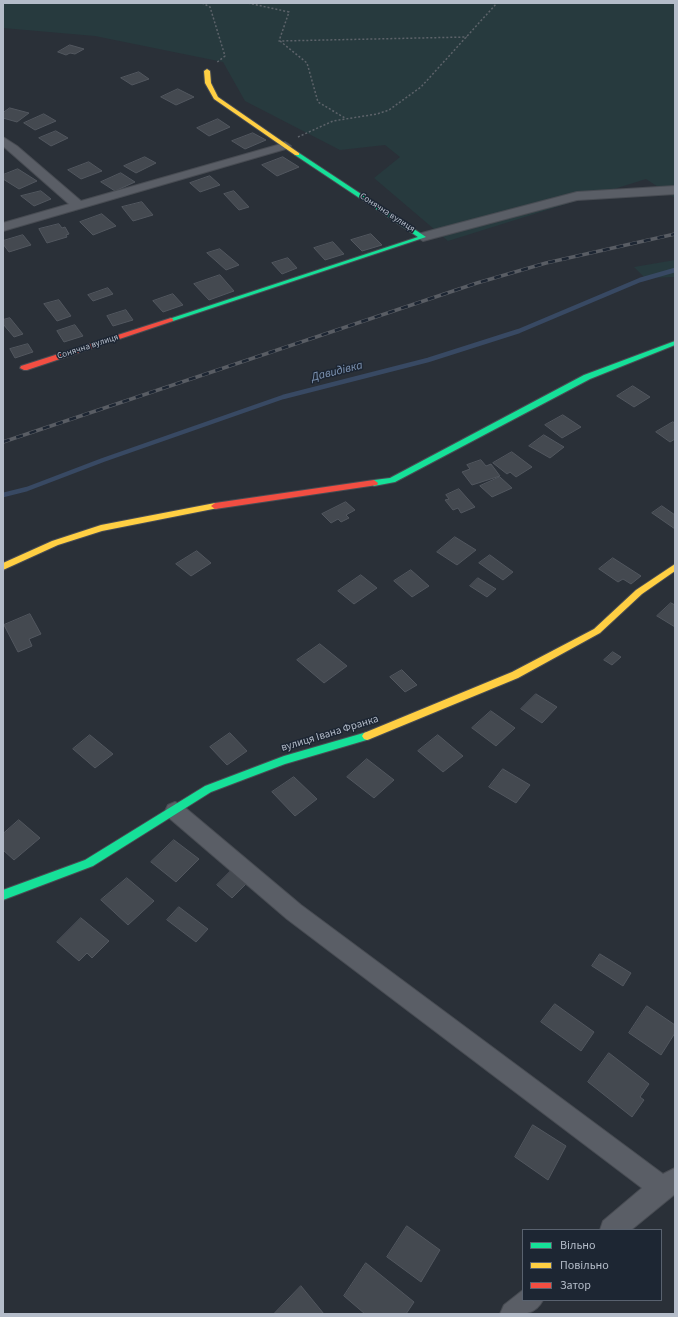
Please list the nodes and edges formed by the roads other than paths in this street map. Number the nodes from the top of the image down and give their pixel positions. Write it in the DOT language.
graph roads {
  1 [pos="207,71"];
  2 [pos="3,141"];
  3 [pos="284,146"];
  4 [pos="675,190"];
  5 [pos="79,206"];
  6 [pos="3,228"];
  7 [pos="423,237"];
  8 [pos="675,343"];
  9 [pos="24,368"];
  10 [pos="3,567"];
  11 [pos="675,567"];
  12 [pos="175,811"];
  13 [pos="3,895"];
  14 [pos="668,1184"];
  15 [pos="613,1229"];
  16 [pos="529,1301"];
  17 [pos="513,1314"];
  1 -- 3 [label="street, Сонячна вулиця"];
  2 -- 5 [label="street"];
  3 -- 5 [label="street"];
  3 -- 7 [label="street, Сонячна вулиця"];
  4 -- 7 [label="street"];
  5 -- 6 [label="street"];
  7 -- 9 [label="street, Сонячна вулиця"];
  8 -- 10 [label="street"];
  11 -- 12 [label="street, вулиця Івана Франка"];
  12 -- 13 [label="street, вулиця Івана Франка"];
  12 -- 14 [label="street"];
  14 -- 15 [label="street"];
  16 -- 17 [label="street"];
}
